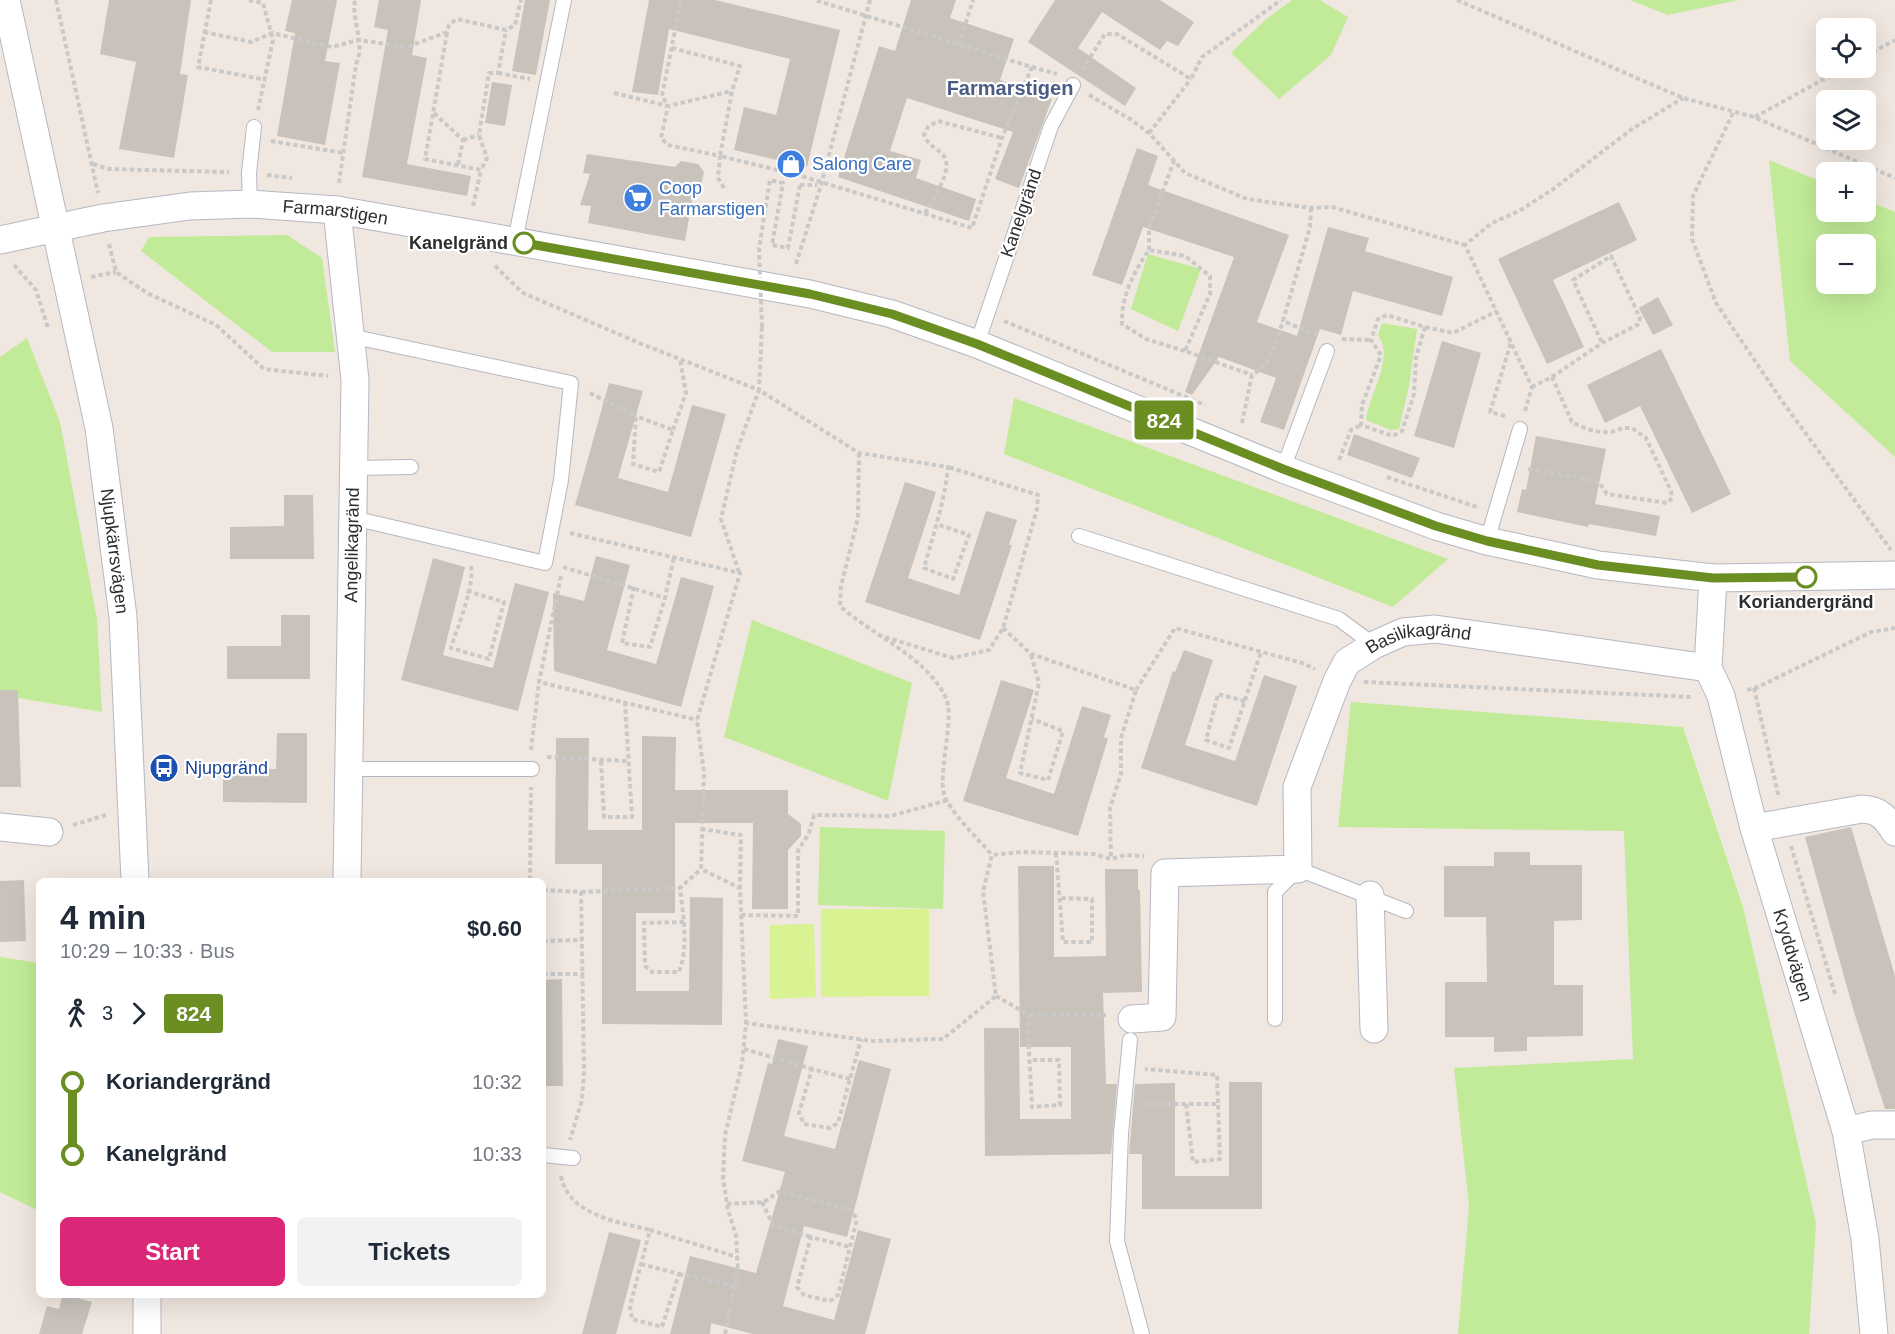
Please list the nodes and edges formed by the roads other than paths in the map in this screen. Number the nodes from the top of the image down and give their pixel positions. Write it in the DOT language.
graph roads {
  1 [pos="6,0"];
  2 [pos="564,0"];
  3 [pos="1072,85"];
  4 [pos="254,127"];
  5 [pos="250,204"];
  6 [pos="337,210"];
  7 [pos="55,227"];
  8 [pos="2,239"];
  9 [pos="515,241"];
  10 [pos="350,336"];
  11 [pos="977,344"];
  12 [pos="1327,345"];
  13 [pos="1521,425"];
  14 [pos="411,467"];
  15 [pos="353,468"];
  16 [pos="1283,469"];
  17 [pos="353,518"];
  18 [pos="1079,536"];
  19 [pos="1487,541"];
  20 [pos="1894,564"];
  21 [pos="1713,578"];
  22 [pos="1374,645"];
  23 [pos="1708,668"];
  24 [pos="349,768"];
  25 [pos="532,768"];
  26 [pos="0,827"];
  27 [pos="1755,828"];
  28 [pos="49,832"];
  29 [pos="1895,832"];
  30 [pos="1298,869"];
  31 [pos="135,878"];
  32 [pos="347,878"];
  33 [pos="1370,895"];
  34 [pos="1406,911"];
  35 [pos="1275,1019"];
  36 [pos="1374,1029"];
  37 [pos="1131,1030"];
  38 [pos="1895,1125"];
  39 [pos="1846,1131"];
  40 [pos="546,1155"];
  41 [pos="569,1158"];
  42 [pos="147,1298"];
  43 [pos="147,1334"];
  44 [pos="1142,1334"];
  45 [pos="1874,1334"];
  1 -- 7 [label="street, Njupkärrsvägen"];
  2 -- 9 [label="lane"];
  3 -- 11 [label="lane, Kanelgränd"];
  4 -- 5 [label="lane"];
  5 -- 6 [label="street, Farmarstigen"];
  5 -- 7 [label="street, Farmarstigen"];
  6 -- 9 [label="street, Farmarstigen"];
  6 -- 10 [label="street, Angelikagränd"];
  7 -- 8 [label="street"];
  7 -- 31 [label="street, Njupkärrsvägen"];
  9 -- 11 [label="street, Farmarstigen"];
  10 -- 15 [label="street, Angelikagränd"];
  10 -- 17 [label="lane"];
  11 -- 16 [label="street, Farmarstigen"];
  12 -- 16 [label="lane"];
  13 -- 19 [label="lane"];
  14 -- 15 [label="lane"];
  15 -- 17 [label="street, Angelikagränd"];
  16 -- 19 [label="street, Farmarstigen"];
  17 -- 24 [label="street, Angelikagränd"];
  18 -- 22 [label="lane"];
  19 -- 21 [label="street, Farmarstigen"];
  20 -- 21 [label="street, Farmarstigen"];
  21 -- 23 [label="street, Kryddvägen"];
  22 -- 23 [label="street, Basilikagränd"];
  22 -- 30 [label="street, Basilikagränd"];
  23 -- 27 [label="street, Kryddvägen"];
  24 -- 25 [label="lane"];
  24 -- 32 [label="street, Angelikagränd"];
  26 -- 28 [label="street"];
  27 -- 29 [label="street"];
  27 -- 39 [label="street, Kryddvägen"];
  30 -- 33 [label="lane"];
  30 -- 35 [label="lane"];
  30 -- 37 [label="street"];
  33 -- 34 [label="lane"];
  33 -- 36 [label="street"];
  37 -- 44 [label="lane"];
  38 -- 39 [label="street"];
  39 -- 45 [label="street, Kryddvägen"];
  40 -- 41 [label="lane"];
  42 -- 43 [label="street"];
}
